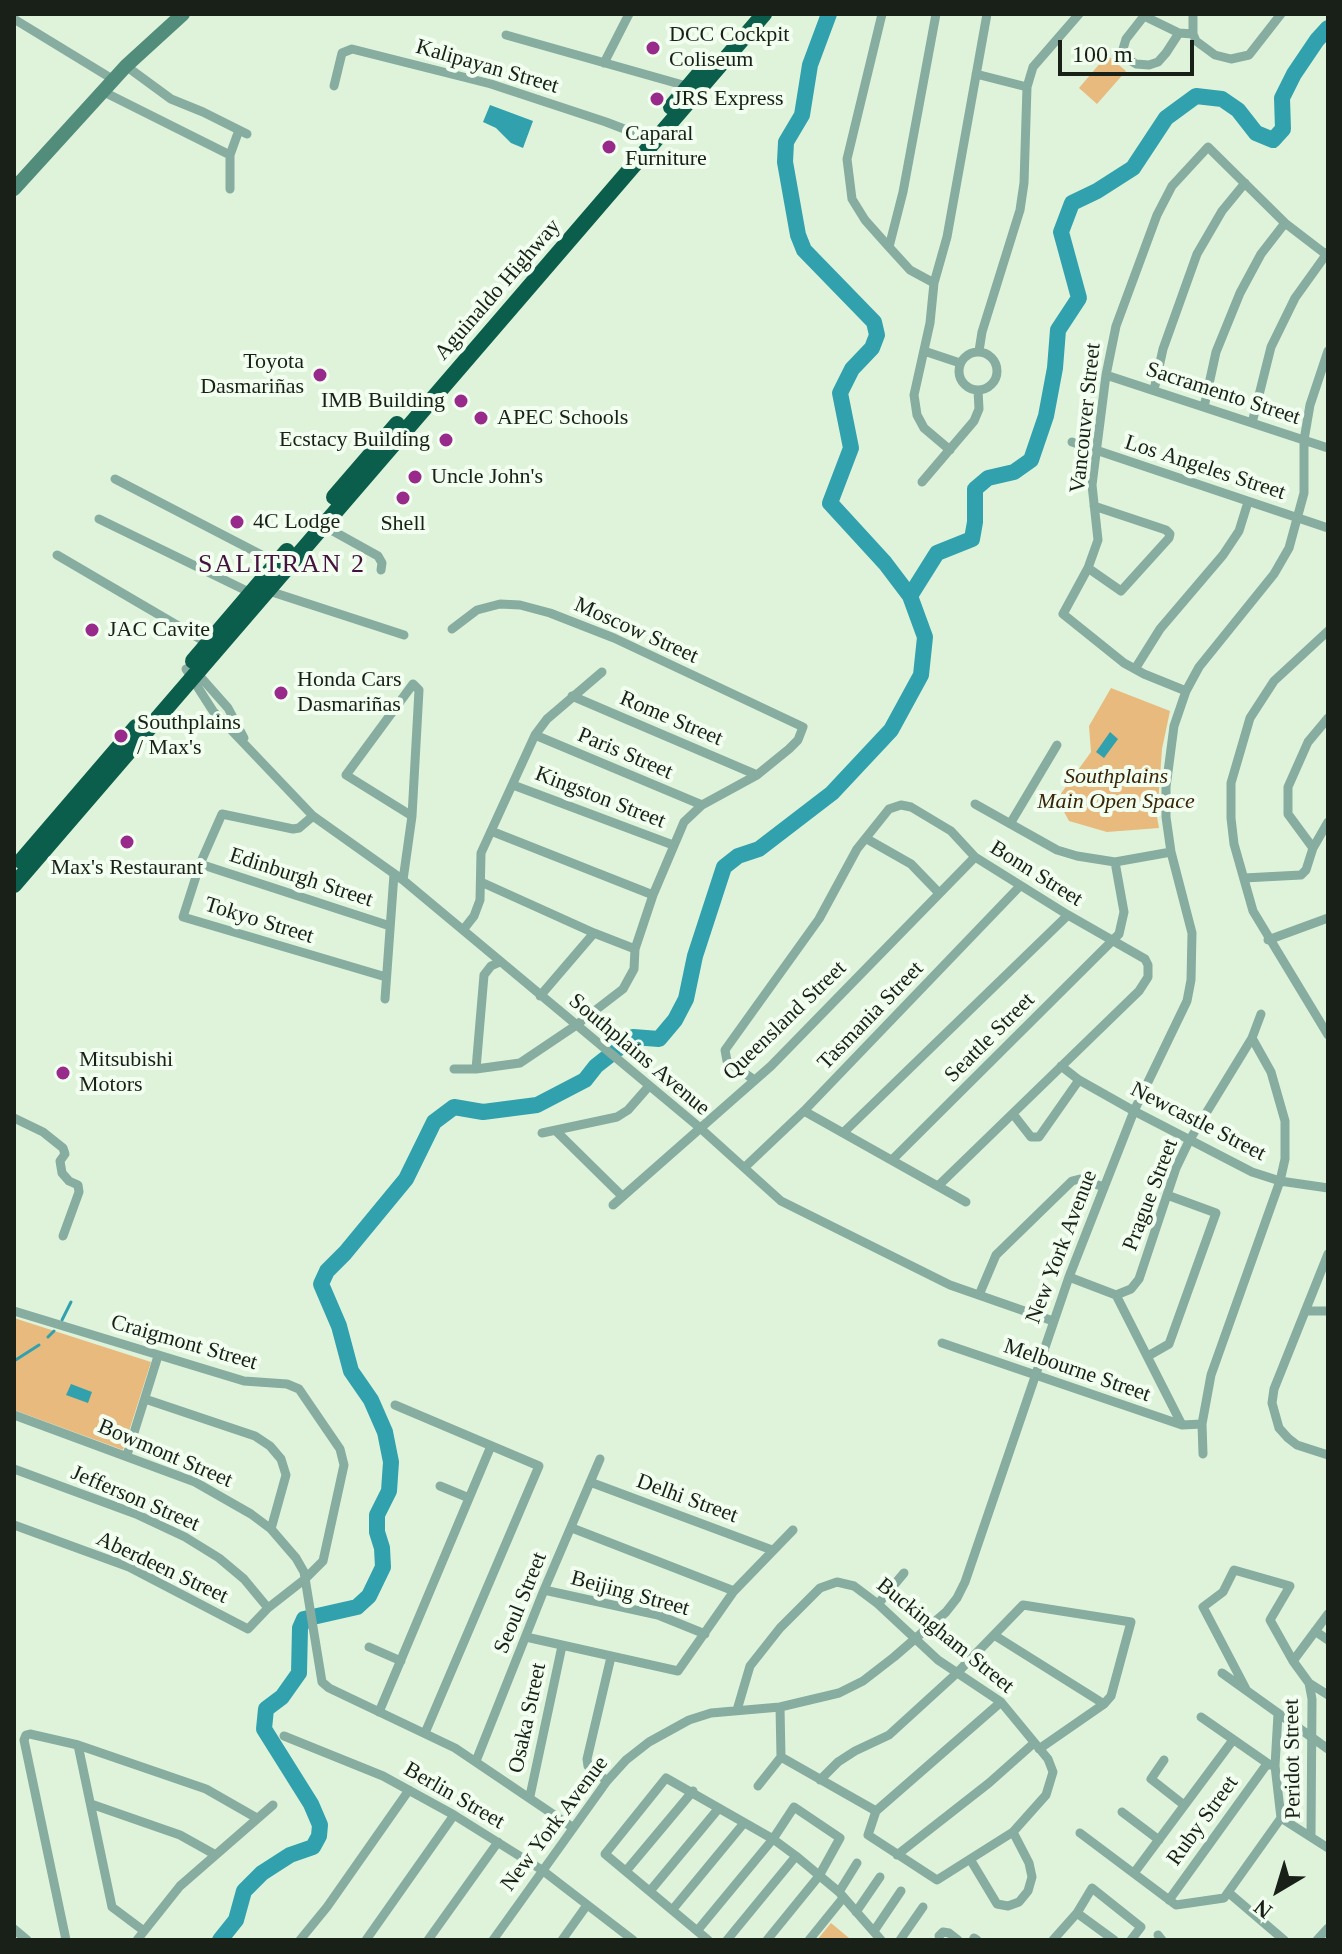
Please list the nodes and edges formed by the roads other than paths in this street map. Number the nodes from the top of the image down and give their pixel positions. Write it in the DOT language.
graph roads {
  1 [pos="183,14"];
  2 [pos="629,14"];
  3 [pos="750,14"];
  4 [pos="764,14"];
  5 [pos="882,14"];
  6 [pos="936,14"];
  7 [pos="987,14"];
  8 [pos="1079,14"];
  9 [pos="1193,14"];
  10 [pos="1281,14"];
  11 [pos="1144,15"];
  12 [pos="14,19"];
  13 [pos="1179,33"];
  14 [pos="1193,34"];
  15 [pos="506,35"];
  16 [pos="604,63"];
  17 [pos="126,66"];
  18 [pos="976,74"];
  19 [pos="109,86"];
  20 [pos="334,86"];
  21 [pos="1027,87"];
  22 [pos="692,91"];
  23 [pos="648,140"];
  24 [pos="230,155"];
  25 [pos="1245,183"];
  26 [pos="14,189"];
  27 [pos="230,189"];
  28 [pos="1285,223"];
  29 [pos="889,247"];
  30 [pos="1327,254"];
  31 [pos="934,283"];
  32 [pos="924,351"];
  33 [pos="979,351"];
  34 [pos="1328,351"];
  35 [pos="960,363"];
  36 [pos="1106,375"];
  37 [pos="978,390"];
  38 [pos="1154,390"];
  39 [pos="1204,407"];
  40 [pos="1252,423"];
  41 [pos="1304,440"];
  42 [pos="1072,442"];
  43 [pos="1328,448"];
  44 [pos="950,450"];
  45 [pos="1097,452"];
  46 [pos="115,479"];
  47 [pos="922,482"];
  48 [pos="1248,502"];
  49 [pos="1094,506"];
  50 [pos="1299,518"];
  51 [pos="99,519"];
  52 [pos="324,526"];
  53 [pos="1328,528"];
  54 [pos="57,555"];
  55 [pos="277,563"];
  56 [pos="1088,568"];
  57 [pos="381,570"];
  58 [pos="269,591"];
  59 [pos="251,593"];
  60 [pos="452,629"];
  61 [pos="1328,631"];
  62 [pos="404,635"];
  63 [pos="213,647"];
  64 [pos="1135,669"];
  65 [pos="602,672"];
  66 [pos="192,674"];
  67 [pos="1186,691"];
  68 [pos="572,696"];
  69 [pos="1328,718"];
  70 [pos="535,735"];
  71 [pos="1057,745"];
  72 [pos="757,775"];
  73 [pos="513,785"];
  74 [pos="975,804"];
  75 [pos="702,805"];
  76 [pos="313,816"];
  77 [pos="412,816"];
  78 [pos="1328,822"];
  79 [pos="1010,824"];
  80 [pos="491,831"];
  81 [pos="867,839"];
  82 [pos="673,845"];
  83 [pos="1313,848"];
  84 [pos="1171,852"];
  85 [pos="975,857"];
  86 [pos="1115,862"];
  87 [pos="200,864"];
  88 [pos="14,869"];
  89 [pos="399,877"];
  90 [pos="1244,878"];
  91 [pos="481,882"];
  92 [pos="14,885"];
  93 [pos="1020,886"];
  94 [pos="939,893"];
  95 [pos="653,895"];
  96 [pos="1068,915"];
  97 [pos="1328,918"];
  98 [pos="390,926"];
  99 [pos="463,930"];
  100 [pos="594,933"];
  101 [pos="1268,940"];
  102 [pos="1113,941"];
  103 [pos="635,949"];
  104 [pos="500,962"];
  105 [pos="386,977"];
  106 [pos="540,996"];
  107 [pos="385,999"];
  108 [pos="1261,1014"];
  109 [pos="575,1026"];
  110 [pos="1328,1034"];
  111 [pos="1252,1038"];
  112 [pos="1061,1066"];
  113 [pos="454,1069"];
  114 [pos="476,1069"];
  115 [pos="753,1079"];
  116 [pos="1079,1080"];
  117 [pos="649,1086"];
  118 [pos="804,1111"];
  119 [pos="1134,1111"];
  120 [pos="1013,1114"];
  121 [pos="14,1118"];
  122 [pos="699,1127"];
  123 [pos="556,1131"];
  124 [pos="542,1133"];
  125 [pos="843,1133"];
  126 [pos="1189,1141"];
  127 [pos="892,1160"];
  128 [pos="745,1167"];
  129 [pos="1280,1181"];
  130 [pos="938,1186"];
  131 [pos="1104,1187"];
  132 [pos="1328,1188"];
  133 [pos="1167,1195"];
  134 [pos="622,1196"];
  135 [pos="966,1202"];
  136 [pos="613,1205"];
  137 [pos="63,1236"];
  138 [pos="1328,1254"];
  139 [pos="1069,1277"];
  140 [pos="979,1295"];
  141 [pos="1116,1295"];
  142 [pos="14,1311"];
  143 [pos="1305,1311"];
  144 [pos="1328,1311"];
  145 [pos="1053,1321"];
  146 [pos="942,1343"];
  147 [pos="158,1356"];
  148 [pos="1148,1356"];
  149 [pos="1034,1376"];
  150 [pos="145,1399"];
  151 [pos="395,1405"];
  152 [pos="14,1415"];
  153 [pos="1202,1424"];
  154 [pos="1182,1425"];
  155 [pos="491,1446"];
  156 [pos="1203,1454"];
  157 [pos="127,1455"];
  158 [pos="1328,1455"];
  159 [pos="600,1459"];
  160 [pos="14,1469"];
  161 [pos="590,1482"];
  162 [pos="440,1486"];
  163 [pos="469,1498"];
  164 [pos="14,1525"];
  165 [pos="572,1528"];
  166 [pos="271,1529"];
  167 [pos="793,1530"];
  168 [pos="772,1550"];
  169 [pos="904,1573"];
  170 [pos="305,1579"];
  171 [pos="544,1590"];
  172 [pos="734,1591"];
  173 [pos="878,1604"];
  174 [pos="268,1608"];
  175 [pos="1328,1614"];
  176 [pos="248,1629"];
  177 [pos="1315,1631"];
  178 [pos="705,1634"];
  179 [pos="994,1635"];
  180 [pos="526,1637"];
  181 [pos="915,1640"];
  182 [pos="1328,1640"];
  183 [pos="562,1646"];
  184 [pos="369,1647"];
  185 [pos="611,1657"];
  186 [pos="401,1661"];
  187 [pos="1293,1661"];
  188 [pos="957,1673"];
  189 [pos="1222,1673"];
  190 [pos="1309,1683"];
  191 [pos="1247,1691"];
  192 [pos="1328,1695"];
  193 [pos="1001,1702"];
  194 [pos="1104,1704"];
  195 [pos="780,1707"];
  196 [pos="737,1710"];
  197 [pos="379,1712"];
  198 [pos="1278,1714"];
  199 [pos="1201,1717"];
  200 [pos="425,1733"];
  201 [pos="284,1736"];
  202 [pos="1312,1737"];
  203 [pos="1233,1740"];
  204 [pos="78,1745"];
  205 [pos="1037,1746"];
  206 [pos="1328,1749"];
  207 [pos="781,1757"];
  208 [pos="1164,1760"];
  209 [pos="476,1761"];
  210 [pos="1271,1765"];
  211 [pos="820,1780"];
  212 [pos="607,1781"];
  213 [pos="758,1786"];
  214 [pos="409,1790"];
  215 [pos="693,1791"];
  216 [pos="530,1796"];
  217 [pos="91,1804"];
  218 [pos="273,1805"];
  219 [pos="1184,1805"];
  220 [pos="719,1808"];
  221 [pos="876,1811"];
  222 [pos="1122,1812"];
  223 [pos="454,1815"];
  224 [pos="255,1817"];
  225 [pos="1281,1818"];
  226 [pos="744,1823"];
  227 [pos="572,1827"];
  228 [pos="1013,1832"];
  229 [pos="1080,1833"];
  230 [pos="1311,1835"];
  231 [pos="773,1839"];
  232 [pos="1159,1840"];
  233 [pos="498,1842"];
  234 [pos="1328,1848"];
  235 [pos="214,1854"];
  236 [pos="897,1855"];
  237 [pos="796,1856"];
  238 [pos="970,1859"];
  239 [pos="857,1863"];
  240 [pos="542,1870"];
  241 [pos="626,1871"];
  242 [pos="1134,1873"];
  243 [pos="819,1876"];
  244 [pos="880,1877"];
  245 [pos="650,1891"];
  246 [pos="901,1891"];
  247 [pos="1229,1893"];
  248 [pos="841,1895"];
  249 [pos="1169,1900"];
  250 [pos="587,1905"];
  251 [pos="923,1907"];
  252 [pos="673,1909"];
  253 [pos="856,1912"];
  254 [pos="1077,1913"];
  255 [pos="1328,1928"];
  256 [pos="14,1929"];
  257 [pos="144,1931"];
  258 [pos="697,1931"];
  259 [pos="1061,1932"];
  260 [pos="878,1936"];
  261 [pos="939,1936"];
  262 [pos="629,1939"];
  263 [pos="27,1940"];
  264 [pos="66,1940"];
  265 [pos="137,1940"];
  266 [pos="300,1940"];
  267 [pos="366,1940"];
  268 [pos="428,1940"];
  269 [pos="493,1940"];
  270 [pos="562,1940"];
  271 [pos="708,1940"];
  272 [pos="727,1940"];
  273 [pos="767,1940"];
  274 [pos="809,1940"];
  275 [pos="900,1940"];
  276 [pos="958,1940"];
  277 [pos="1053,1940"];
  278 [pos="1072,1940"];
  279 [pos="1114,1940"];
  280 [pos="1131,1940"];
  281 [pos="1284,1940"];
  282 [pos="1317,1940"];
  1 -- 17 [label="street"];
  2 -- 16 [label="street"];
  3 -- 22 [label="highway, Aguinaldo Highway"];
  4 -- 22 [label="highway, Aguinaldo Highway"];
  5 -- 29 [label="street"];
  6 -- 29 [label="street"];
  7 -- 18 [label="street"];
  8 -- 21 [label="street"];
  9 -- 14 [label="street"];
  10 -- 14 [label="street"];
  11 -- 13 [label="street"];
  11 -- 13 [label="street"];
  12 -- 19 [label="street"];
  13 -- 14 [label="street"];
  15 -- 16 [label="street"];
  16 -- 22 [label="street"];
  17 -- 19 [label="street"];
  17 -- 24 [label="street"];
  18 -- 21 [label="street"];
  18 -- 31 [label="street"];
  19 -- 24 [label="street"];
  19 -- 26 [label="street"];
  20 -- 23 [label="street, Kalipayan Street"];
  21 -- 33 [label="street"];
  22 -- 23 [label="highway, Aguinaldo Highway"];
  23 -- 52 [label="highway, Aguinaldo Highway"];
  23 -- 55 [label="highway, Aguinaldo Highway"];
  24 -- 27 [label="street"];
  25 -- 28 [label="street"];
  25 -- 36 [label="street, Vancouver Street"];
  25 -- 38 [label="street"];
  28 -- 30 [label="street"];
  28 -- 39 [label="street"];
  29 -- 31 [label="street"];
  30 -- 40 [label="street"];
  31 -- 32 [label="street"];
  32 -- 35 [label="street"];
  32 -- 44 [label="street"];
  33 -- 35 [label="street"];
  33 -- 37 [label="street"];
  34 -- 41 [label="street, New York Avenue"];
  35 -- 37 [label="street"];
  36 -- 38 [label="street, Sacramento Street"];
  36 -- 45 [label="street, Vancouver Street"];
  37 -- 44 [label="street"];
  38 -- 39 [label="street, Sacramento Street"];
  39 -- 40 [label="street, Sacramento Street"];
  40 -- 41 [label="street, Sacramento Street"];
  41 -- 43 [label="street, Sacramento Street"];
  41 -- 50 [label="street, New York Avenue"];
  42 -- 45 [label="street, Los Angeles Street"];
  44 -- 47 [label="street"];
  45 -- 48 [label="street, Los Angeles Street"];
  45 -- 49 [label="street, Vancouver Street"];
  46 -- 55 [label="street"];
  48 -- 50 [label="street, Los Angeles Street"];
  48 -- 64 [label="street"];
  49 -- 56 [label="street, Vancouver Street"];
  49 -- 56 [label="street"];
  50 -- 53 [label="street, Los Angeles Street"];
  50 -- 67 [label="street, New York Avenue"];
  51 -- 59 [label="street"];
  52 -- 57 [label="street"];
  52 -- 58 [label="highway, Aguinaldo Highway"];
  54 -- 63 [label="street"];
  55 -- 59 [label="highway, Aguinaldo Highway"];
  56 -- 64 [label="street, Vancouver Street"];
  58 -- 62 [label="street"];
  58 -- 63 [label="highway, Aguinaldo Highway"];
  59 -- 63 [label="highway, Aguinaldo Highway"];
  60 -- 72 [label="street, Moscow Street"];
  61 -- 90 [label="street"];
  63 -- 66 [label="highway, Aguinaldo Highway"];
  64 -- 67 [label="street, Vancouver Street"];
  65 -- 68 [label="street"];
  66 -- 76 [label="street, Southplains Avenue"];
  66 -- 88 [label="highway, Aguinaldo Highway"];
  66 -- 92 [label="highway, Aguinaldo Highway"];
  67 -- 84 [label="street, New York Avenue"];
  68 -- 70 [label="street"];
  68 -- 72 [label="street, Rome Street"];
  69 -- 83 [label="street"];
  70 -- 73 [label="street"];
  70 -- 75 [label="street, Paris Street"];
  71 -- 79 [label="street"];
  72 -- 75 [label="street"];
  73 -- 80 [label="street"];
  73 -- 82 [label="street, Kingston Street"];
  74 -- 79 [label="street"];
  75 -- 82 [label="street"];
  76 -- 87 [label="street, Tokyo Street"];
  76 -- 89 [label="street, Southplains Avenue"];
  77 -- 77 [label="street"];
  77 -- 89 [label="street"];
  78 -- 83 [label="street"];
  79 -- 86 [label="street"];
  80 -- 91 [label="street"];
  80 -- 95 [label="street"];
  81 -- 85 [label="street, Bonn Street"];
  81 -- 94 [label="street"];
  81 -- 115 [label="street, Bonn Street"];
  82 -- 95 [label="street"];
  83 -- 90 [label="street"];
  84 -- 86 [label="street"];
  84 -- 119 [label="street, New York Avenue"];
  85 -- 93 [label="street, Bonn Street"];
  85 -- 94 [label="street, Queensland Street"];
  86 -- 102 [label="street"];
  87 -- 98 [label="street, Edinburgh Street"];
  87 -- 105 [label="street, Tokyo Street"];
  89 -- 98 [label="street"];
  89 -- 99 [label="street, Southplains Avenue"];
  90 -- 101 [label="street"];
  91 -- 99 [label="street"];
  91 -- 100 [label="street"];
  93 -- 96 [label="street, Bonn Street"];
  93 -- 118 [label="street, Tasmania Street"];
  94 -- 115 [label="street, Queensland Street"];
  95 -- 103 [label="street"];
  96 -- 102 [label="street, Bonn Street"];
  96 -- 125 [label="street"];
  97 -- 101 [label="street"];
  98 -- 105 [label="street"];
  99 -- 104 [label="street, Southplains Avenue"];
  100 -- 103 [label="street"];
  100 -- 106 [label="street"];
  101 -- 110 [label="street"];
  102 -- 112 [label="street, Bonn Street"];
  102 -- 127 [label="street, Seattle Street"];
  103 -- 109 [label="street"];
  104 -- 106 [label="street, Southplains Avenue"];
  104 -- 114 [label="street"];
  105 -- 107 [label="street"];
  106 -- 109 [label="street, Southplains Avenue"];
  108 -- 111 [label="street, Prague Street"];
  109 -- 114 [label="street"];
  109 -- 117 [label="street, Southplains Avenue"];
  111 -- 126 [label="street, Prague Street"];
  111 -- 129 [label="street"];
  112 -- 116 [label="street, Newcastle Street"];
  112 -- 120 [label="street, Bonn Street"];
  113 -- 114 [label="street"];
  115 -- 122 [label="street, Queensland Street"];
  116 -- 119 [label="street, Newcastle Street"];
  116 -- 120 [label="street"];
  117 -- 122 [label="street, Southplains Avenue"];
  117 -- 123 [label="street"];
  118 -- 125 [label="street"];
  118 -- 128 [label="street, Tasmania Street"];
  119 -- 126 [label="street, Newcastle Street"];
  119 -- 131 [label="street, New York Avenue"];
  120 -- 130 [label="street, Bonn Street"];
  121 -- 137 [label="street"];
  122 -- 128 [label="street, Southplains Avenue"];
  122 -- 134 [label="street, Queensland Street"];
  123 -- 124 [label="street"];
  123 -- 134 [label="street"];
  125 -- 127 [label="street"];
  126 -- 129 [label="street, Newcastle Street"];
  126 -- 133 [label="street, Prague Street"];
  127 -- 130 [label="street"];
  128 -- 140 [label="street, Southplains Avenue"];
  129 -- 132 [label="street, Newcastle Street"];
  129 -- 153 [label="street"];
  130 -- 135 [label="street"];
  131 -- 139 [label="street, New York Avenue"];
  131 -- 140 [label="street"];
  133 -- 141 [label="street, Prague Street"];
  133 -- 148 [label="street"];
  134 -- 136 [label="street, Queensland Street"];
  138 -- 143 [label="street"];
  139 -- 141 [label="street"];
  139 -- 145 [label="street, New York Avenue"];
  140 -- 145 [label="street, Southplains Avenue"];
  141 -- 148 [label="street"];
  142 -- 147 [label="street, Craigmont Street"];
  143 -- 144 [label="street"];
  143 -- 158 [label="street"];
  145 -- 149 [label="street, New York Avenue"];
  146 -- 149 [label="street, Melbourne Street"];
  147 -- 150 [label="street"];
  147 -- 170 [label="street, Craigmont Street"];
  148 -- 154 [label="street"];
  149 -- 154 [label="street, Melbourne Street"];
  149 -- 181 [label="street, New York Avenue"];
  150 -- 157 [label="street"];
  150 -- 166 [label="street"];
  151 -- 155 [label="street"];
  152 -- 157 [label="street, Bowmont Street"];
  153 -- 154 [label="street, Melbourne Street"];
  153 -- 156 [label="street"];
  155 -- 163 [label="street"];
  155 -- 200 [label="street"];
  157 -- 166 [label="street, Bowmont Street"];
  159 -- 161 [label="street, Seoul Street"];
  160 -- 174 [label="street, Jefferson Street"];
  161 -- 165 [label="street, Seoul Street"];
  161 -- 168 [label="street, Delhi Street"];
  162 -- 163 [label="street"];
  163 -- 186 [label="street"];
  164 -- 176 [label="street, Aberdeen Street"];
  165 -- 171 [label="street, Seoul Street"];
  165 -- 172 [label="street"];
  166 -- 170 [label="street, Bowmont Street"];
  167 -- 168 [label="street"];
  168 -- 172 [label="street"];
  169 -- 173 [label="street"];
  170 -- 174 [label="street, Craigmont Street"];
  170 -- 197 [label="street, Bowmont Street"];
  171 -- 178 [label="street, Beijing Street"];
  171 -- 180 [label="street, Seoul Street"];
  172 -- 178 [label="street"];
  173 -- 181 [label="street, Buckingham Street"];
  173 -- 196 [label="street, Buckingham Street"];
  174 -- 176 [label="street, Craigmont Street"];
  175 -- 177 [label="street"];
  177 -- 182 [label="street"];
  177 -- 187 [label="street"];
  178 -- 185 [label="street"];
  179 -- 188 [label="street"];
  179 -- 194 [label="street"];
  179 -- 194 [label="street"];
  180 -- 183 [label="street"];
  180 -- 209 [label="street, Seoul Street"];
  181 -- 188 [label="street, Buckingham Street"];
  181 -- 195 [label="street, New York Avenue"];
  183 -- 185 [label="street"];
  183 -- 216 [label="street, Osaka Street"];
  184 -- 186 [label="street"];
  185 -- 212 [label="street"];
  186 -- 197 [label="street"];
  187 -- 190 [label="street"];
  187 -- 191 [label="street"];
  188 -- 193 [label="street, Buckingham Street"];
  188 -- 211 [label="street"];
  189 -- 191 [label="street"];
  190 -- 192 [label="street"];
  190 -- 202 [label="street, Peridot Street"];
  191 -- 198 [label="street"];
  193 -- 205 [label="street, Buckingham Street"];
  193 -- 221 [label="street"];
  194 -- 205 [label="street"];
  195 -- 196 [label="street, New York Avenue"];
  195 -- 207 [label="street"];
  196 -- 212 [label="street, New York Avenue"];
  197 -- 200 [label="street, Bowmont Street"];
  198 -- 202 [label="street"];
  198 -- 210 [label="street"];
  199 -- 203 [label="street"];
  200 -- 209 [label="street, Bowmont Street"];
  201 -- 214 [label="street, Berlin Street"];
  202 -- 206 [label="street"];
  202 -- 230 [label="street, Peridot Street"];
  203 -- 210 [label="street"];
  203 -- 219 [label="street"];
  204 -- 217 [label="street"];
  204 -- 224 [label="street"];
  204 -- 264 [label="street"];
  205 -- 228 [label="street, Buckingham Street"];
  205 -- 236 [label="street"];
  207 -- 211 [label="street"];
  207 -- 213 [label="street"];
  208 -- 219 [label="street"];
  209 -- 216 [label="street, Bowmont Street"];
  210 -- 225 [label="street"];
  210 -- 249 [label="street, Ruby Street"];
  211 -- 221 [label="street"];
  212 -- 227 [label="street, New York Avenue"];
  214 -- 223 [label="street, Berlin Street"];
  214 -- 266 [label="street"];
  215 -- 220 [label="street"];
  215 -- 241 [label="street"];
  215 -- 241 [label="street"];
  216 -- 227 [label="street, Bowmont Street"];
  217 -- 235 [label="street"];
  217 -- 257 [label="street"];
  218 -- 224 [label="street"];
  219 -- 232 [label="street"];
  220 -- 226 [label="street"];
  220 -- 245 [label="street"];
  221 -- 236 [label="street"];
  222 -- 232 [label="street"];
  223 -- 233 [label="street, Berlin Street"];
  223 -- 267 [label="street"];
  224 -- 235 [label="street"];
  225 -- 230 [label="street"];
  225 -- 247 [label="street"];
  226 -- 231 [label="street"];
  226 -- 252 [label="street"];
  227 -- 240 [label="street, New York Avenue"];
  228 -- 238 [label="street, Buckingham Street"];
  228 -- 238 [label="street"];
  229 -- 242 [label="street"];
  230 -- 234 [label="street"];
  231 -- 237 [label="street"];
  231 -- 243 [label="street"];
  231 -- 258 [label="street"];
  232 -- 242 [label="street"];
  233 -- 240 [label="street, Berlin Street"];
  233 -- 268 [label="street"];
  235 -- 257 [label="street"];
  236 -- 238 [label="street, Buckingham Street"];
  237 -- 243 [label="street"];
  237 -- 272 [label="street"];
  239 -- 248 [label="street"];
  240 -- 250 [label="street, Berlin Street"];
  240 -- 269 [label="street, New York Avenue"];
  241 -- 245 [label="street"];
  242 -- 249 [label="street"];
  243 -- 248 [label="street"];
  243 -- 273 [label="street"];
  244 -- 253 [label="street"];
  245 -- 252 [label="street"];
  246 -- 260 [label="street"];
  247 -- 249 [label="street"];
  247 -- 281 [label="street"];
  248 -- 253 [label="street"];
  248 -- 274 [label="street"];
  250 -- 262 [label="street, Berlin Street"];
  250 -- 270 [label="street"];
  251 -- 275 [label="street"];
  252 -- 258 [label="street"];
  253 -- 260 [label="street"];
  254 -- 259 [label="street"];
  254 -- 279 [label="street"];
  254 -- 280 [label="street"];
  255 -- 282 [label="street"];
  256 -- 263 [label="street"];
  257 -- 265 [label="street"];
  258 -- 271 [label="street"];
  259 -- 277 [label="street"];
  259 -- 278 [label="street"];
  261 -- 276 [label="street"];
}
